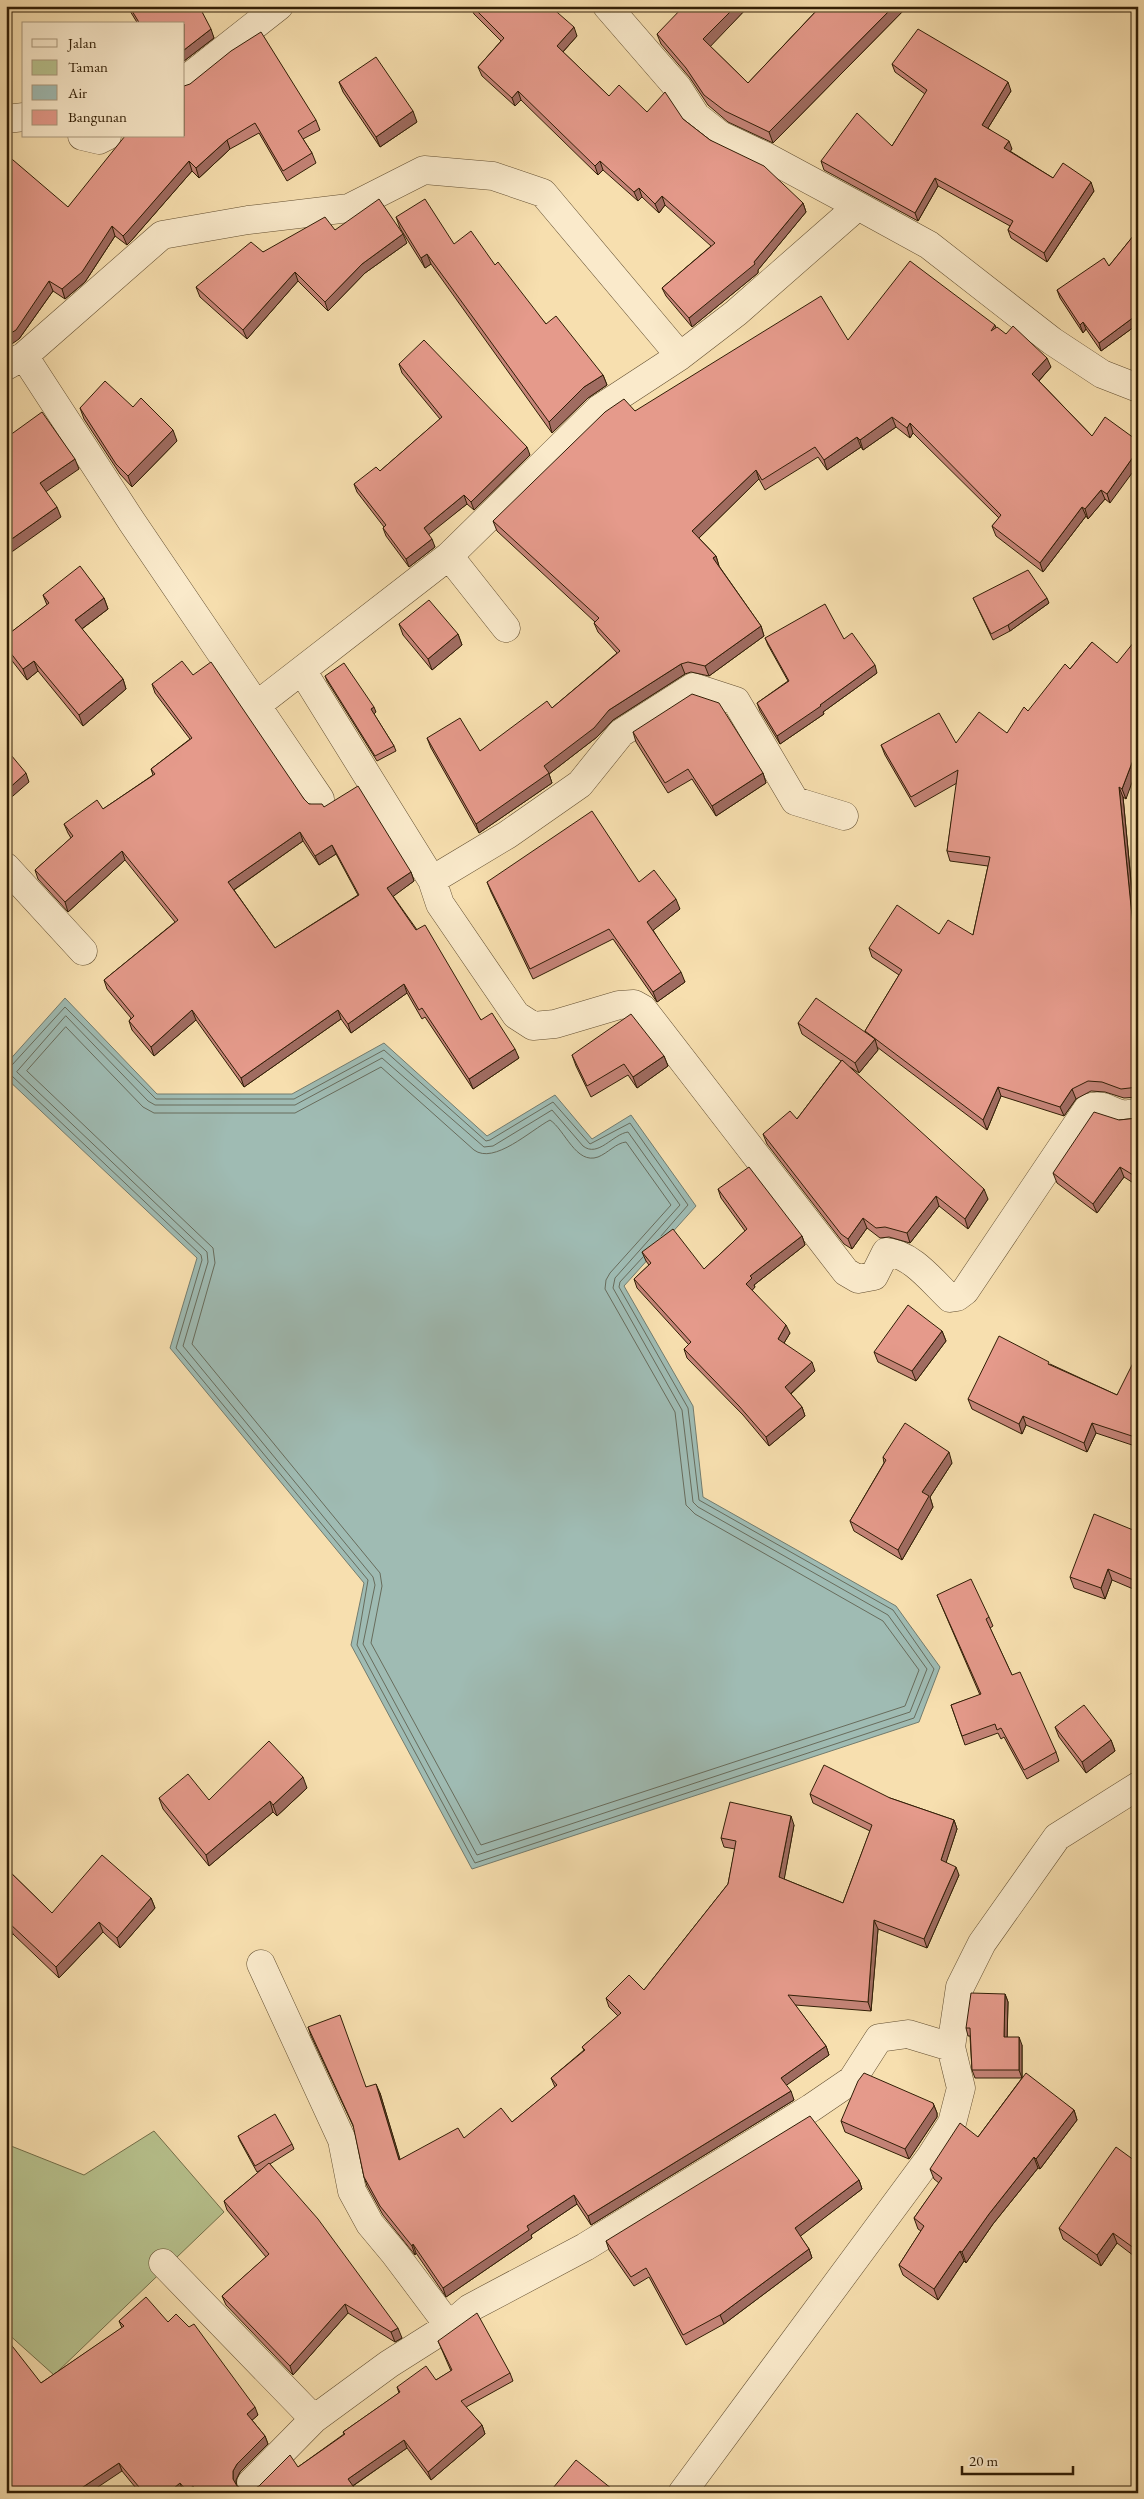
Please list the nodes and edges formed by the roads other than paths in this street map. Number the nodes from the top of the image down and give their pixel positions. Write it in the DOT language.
graph roads {
  1 [pos="280,6"];
  2 [pos="607,6"];
  3 [pos="185,81"];
  4 [pos="22,117"];
  5 [pos="6,119"];
  6 [pos="90,138"];
  7 [pos="103,138"];
  8 [pos="858,206"];
  9 [pos="680,356"];
  10 [pos="15,361"];
  11 [pos="1138,388"];
  12 [pos="449,556"];
  13 [pos="506,628"];
  14 [pos="302,672"];
  15 [pos="257,705"];
  16 [pos="320,799"];
  17 [pos="844,816"];
  18 [pos="6,867"];
  19 [pos="432,880"];
  20 [pos="82,951"];
  21 [pos="1138,1112"];
  22 [pos="1138,1786"];
  23 [pos="261,1964"];
  24 [pos="951,2047"];
  25 [pos="163,2263"];
  26 [pos="449,2326"];
  27 [pos="314,2419"];
  28 [pos="251,2483"];
  29 [pos="682,2493"];
  1 -- 3 [label="street"];
  2 -- 8 [label="street"];
  4 -- 5 [label="street"];
  6 -- 7 [label="street"];
  8 -- 9 [label="street"];
  8 -- 11 [label="street"];
  9 -- 10 [label="street"];
  9 -- 12 [label="street"];
  10 -- 15 [label="street"];
  12 -- 13 [label="street"];
  12 -- 14 [label="street"];
  14 -- 15 [label="street"];
  14 -- 19 [label="street"];
  15 -- 16 [label="street"];
  17 -- 19 [label="street"];
  18 -- 20 [label="street"];
  19 -- 21 [label="street"];
  22 -- 24 [label="street"];
  23 -- 26 [label="street"];
  24 -- 26 [label="street"];
  24 -- 29 [label="street"];
  25 -- 27 [label="street"];
  26 -- 27 [label="street"];
  27 -- 28 [label="street"];
}
